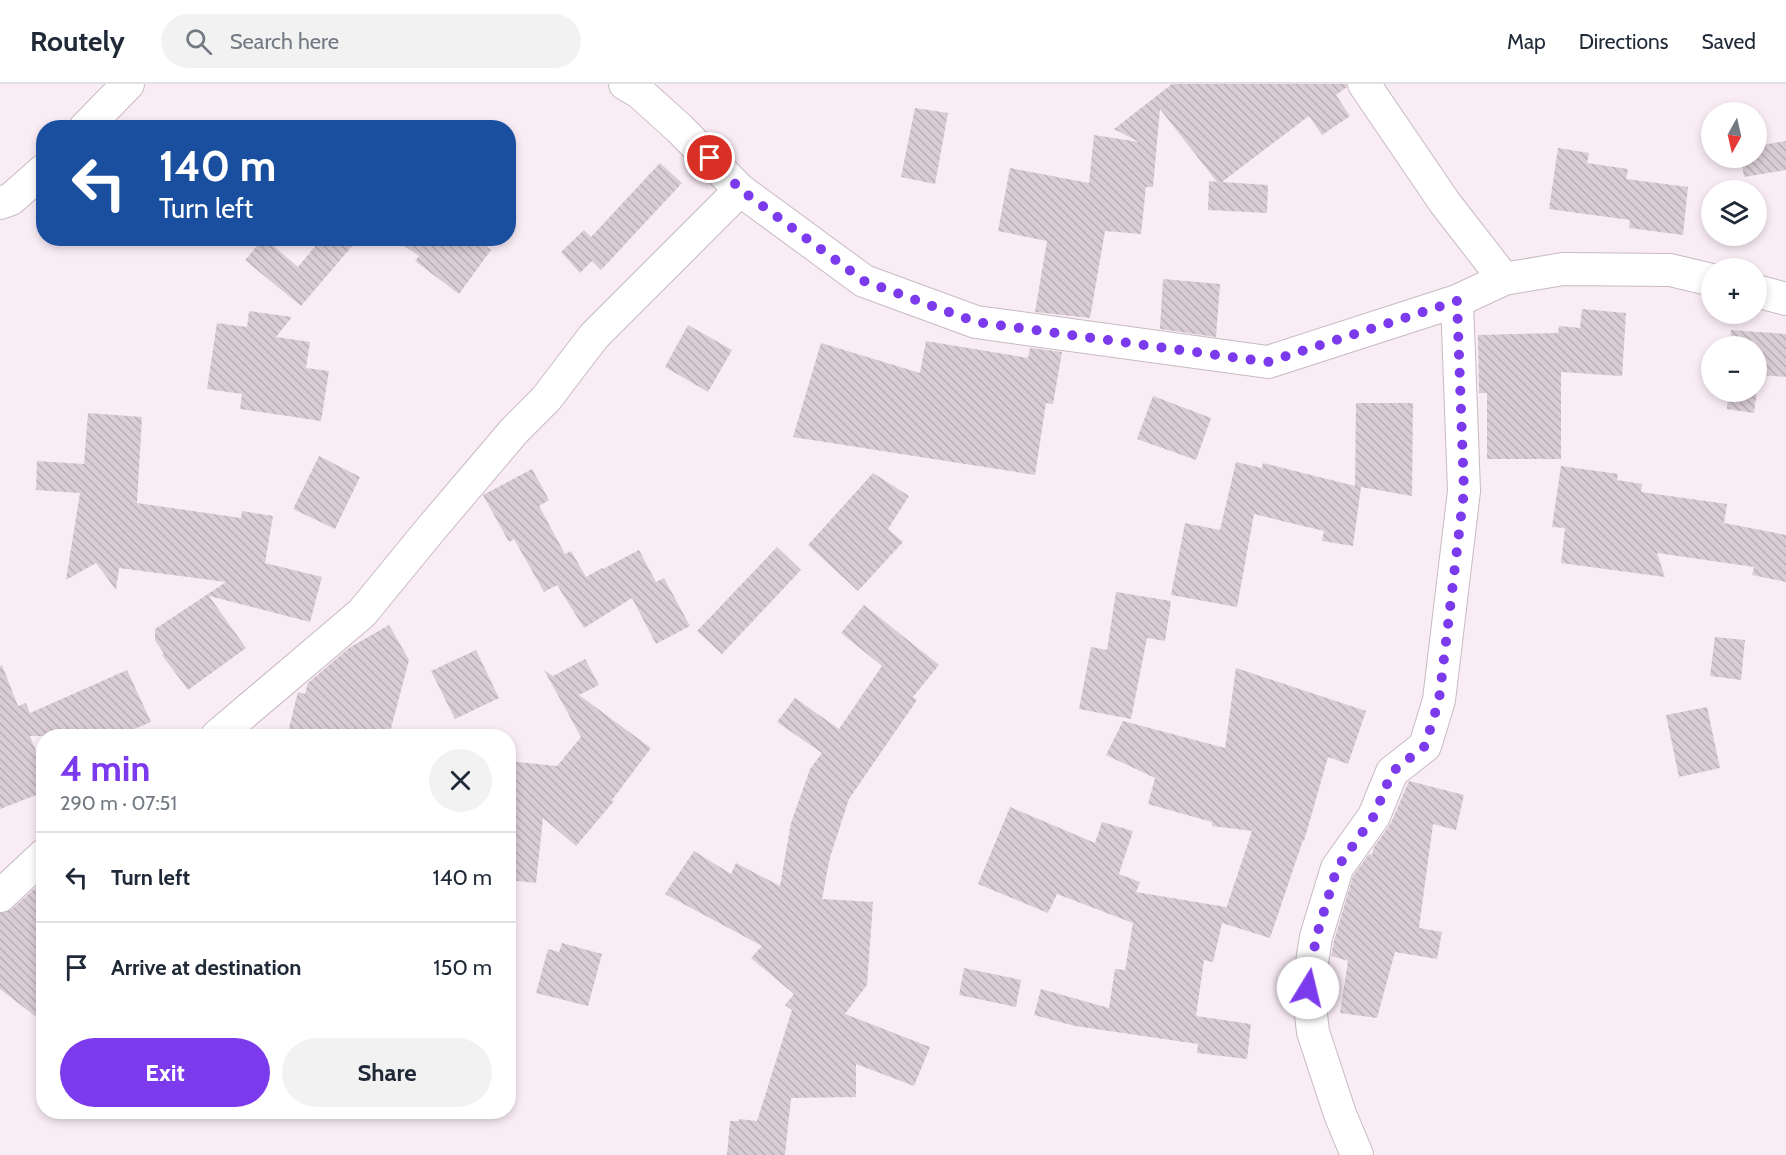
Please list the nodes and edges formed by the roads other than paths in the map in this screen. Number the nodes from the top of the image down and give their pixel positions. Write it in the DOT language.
graph roads {
  1 [pos="128,84"];
  2 [pos="625,84"];
  3 [pos="1364,84"];
  4 [pos="93,120"];
  5 [pos="36,177"];
  6 [pos="741,190"];
  7 [pos="0,203"];
  8 [pos="1701,277"];
  9 [pos="1504,279"];
  10 [pos="1767,294"];
  11 [pos="1786,299"];
  12 [pos="1457,301"];
  13 [pos="225,729"];
  14 [pos="36,862"];
  15 [pos="0,896"];
  16 [pos="1357,1155"];
  1 -- 4 [label="street"];
  2 -- 6 [label="street"];
  3 -- 9 [label="street"];
  5 -- 7 [label="street"];
  6 -- 12 [label="street"];
  6 -- 13 [label="street"];
  8 -- 9 [label="street"];
  9 -- 12 [label="street"];
  10 -- 11 [label="street"];
  12 -- 16 [label="street"];
  14 -- 15 [label="street"];
}
